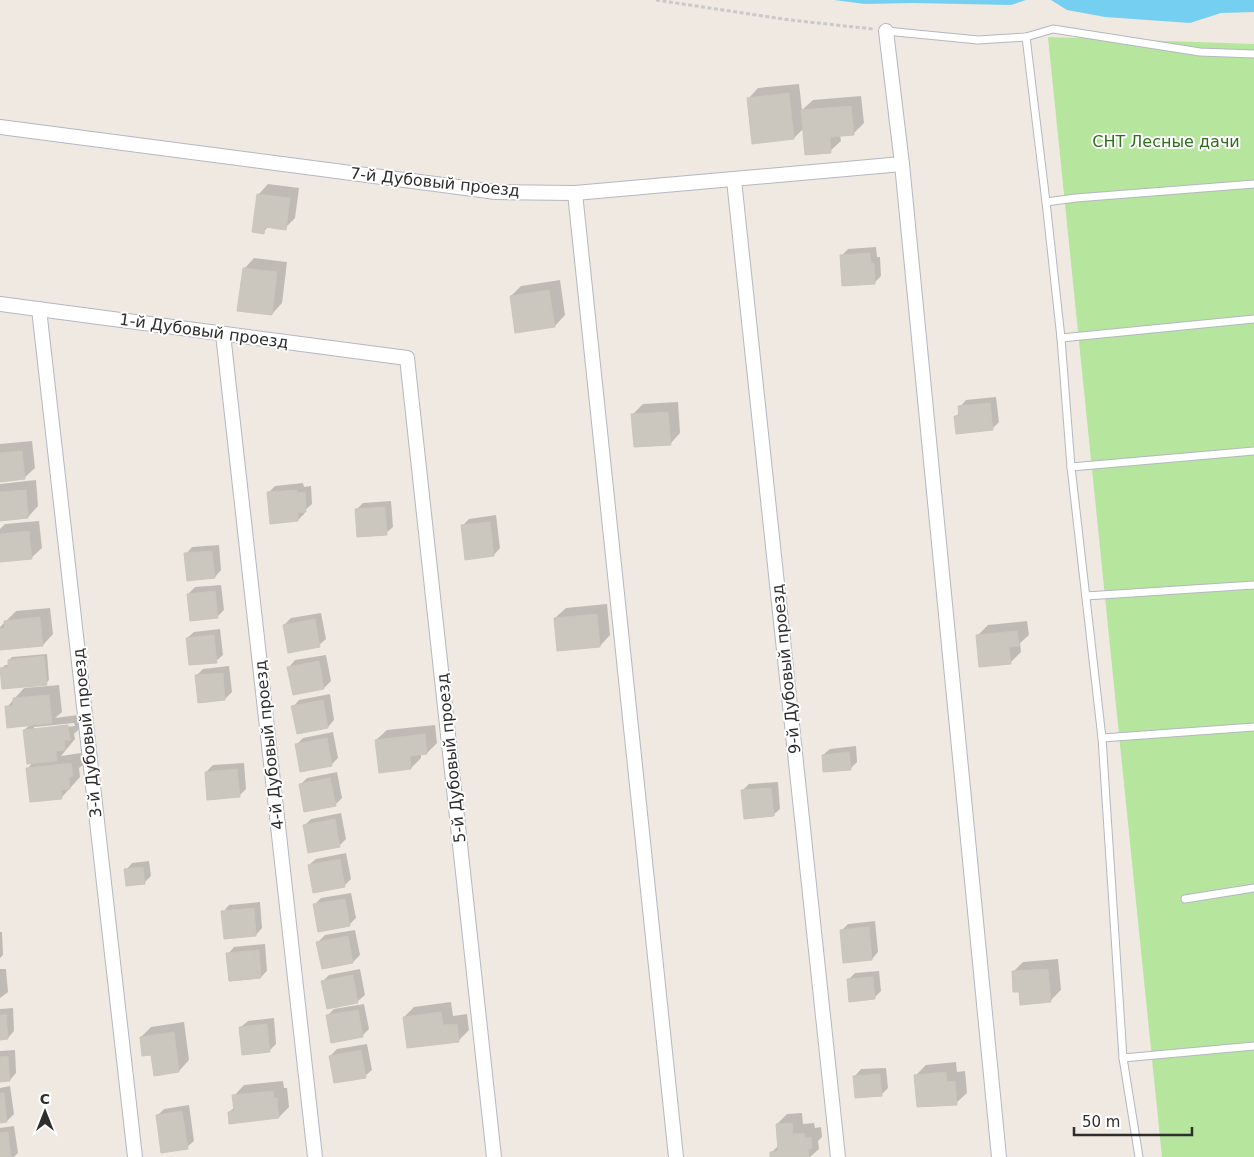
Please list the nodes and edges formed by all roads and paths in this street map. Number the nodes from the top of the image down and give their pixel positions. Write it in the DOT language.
graph roads {
  1 [pos="656,0"];
  2 [pos="886,31"];
  3 [pos="1026,37"];
  4 [pos="1254,54"];
  5 [pos="0,127"];
  6 [pos="902,164"];
  7 [pos="734,180"];
  8 [pos="1254,184"];
  9 [pos="575,193"];
  10 [pos="1046,202"];
  11 [pos="0,304"];
  12 [pos="39,309"];
  13 [pos="1254,319"];
  14 [pos="223,334"];
  15 [pos="1061,338"];
  16 [pos="407,358"];
  17 [pos="1254,451"];
  18 [pos="1071,467"];
  19 [pos="1254,584"];
  20 [pos="1086,596"];
  21 [pos="1254,727"];
  22 [pos="1102,738"];
  23 [pos="1254,888"];
  24 [pos="1185,898"];
  25 [pos="1254,1046"];
  26 [pos="1123,1058"];
  27 [pos="135,1157"];
  28 [pos="315,1157"];
  29 [pos="494,1157"];
  30 [pos="676,1157"];
  31 [pos="838,1157"];
  32 [pos="999,1157"];
  33 [pos="1139,1157"];
  1 -- 2 [label="path"];
  2 -- 3 [label="lane"];
  2 -- 6 [label="street"];
  3 -- 4 [label="lane"];
  3 -- 10 [label="lane"];
  5 -- 9 [label="street, 7-й Дубовый проезд"];
  6 -- 7 [label="street, 7-й Дубовый проезд"];
  6 -- 32 [label="street"];
  7 -- 9 [label="street, 7-й Дубовый проезд"];
  7 -- 31 [label="street, 9-й Дубовый проезд"];
  8 -- 10 [label="lane"];
  9 -- 30 [label="street"];
  10 -- 15 [label="lane"];
  11 -- 12 [label="street, 1-й Дубовый проезд"];
  12 -- 14 [label="street, 1-й Дубовый проезд"];
  12 -- 27 [label="street, 3-й Дубовый проезд"];
  13 -- 15 [label="lane"];
  14 -- 16 [label="street, 1-й Дубовый проезд"];
  14 -- 28 [label="street, 4-й Дубовый проезд"];
  15 -- 18 [label="lane"];
  16 -- 29 [label="street, 5-й Дубовый проезд"];
  17 -- 18 [label="lane"];
  18 -- 20 [label="lane"];
  19 -- 20 [label="lane"];
  20 -- 22 [label="lane"];
  21 -- 22 [label="lane"];
  22 -- 26 [label="lane"];
  23 -- 24 [label="lane"];
  25 -- 26 [label="lane"];
  26 -- 33 [label="lane"];
}
